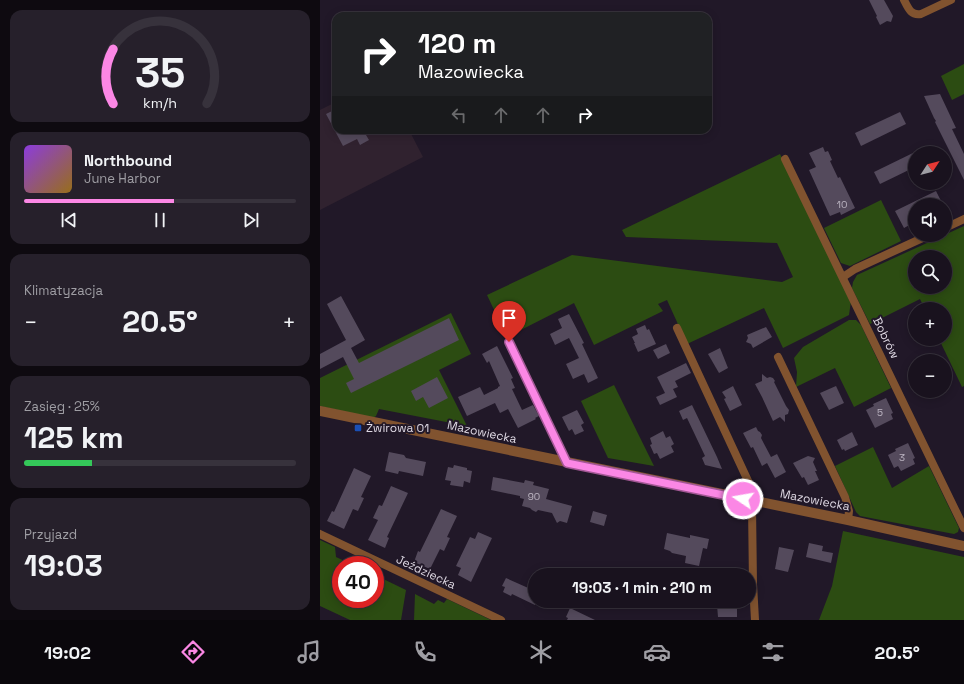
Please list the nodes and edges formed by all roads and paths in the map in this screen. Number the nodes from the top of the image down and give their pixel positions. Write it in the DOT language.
graph roads {
  1 [pos="904,0"];
  2 [pos="951,0"];
  3 [pos="785,159"];
  4 [pos="964,219"];
  5 [pos="952,225"];
  6 [pos="915,242"];
  7 [pos="843,277"];
  8 [pos="677,328"];
  9 [pos="509,342"];
  10 [pos="778,357"];
  11 [pos="320,411"];
  12 [pos="567,463"];
  13 [pos="752,501"];
  14 [pos="848,520"];
  15 [pos="964,528"];
  16 [pos="320,534"];
  17 [pos="964,546"];
  18 [pos="501,620"];
  19 [pos="755,620"];
  1 -- 2 [label="street"];
  3 -- 7 [label="street, Bobrów"];
  4 -- 5 [label="street"];
  6 -- 7 [label="street"];
  7 -- 15 [label="street, Bobrów"];
  8 -- 13 [label="street"];
  9 -- 12 [label="street"];
  10 -- 14 [label="street"];
  11 -- 12 [label="street, Mazowiecka"];
  12 -- 13 [label="street, Mazowiecka"];
  13 -- 14 [label="street, Mazowiecka"];
  13 -- 19 [label="street"];
  14 -- 17 [label="street, Mazowiecka"];
  16 -- 18 [label="street, Jeździecka"];
}
